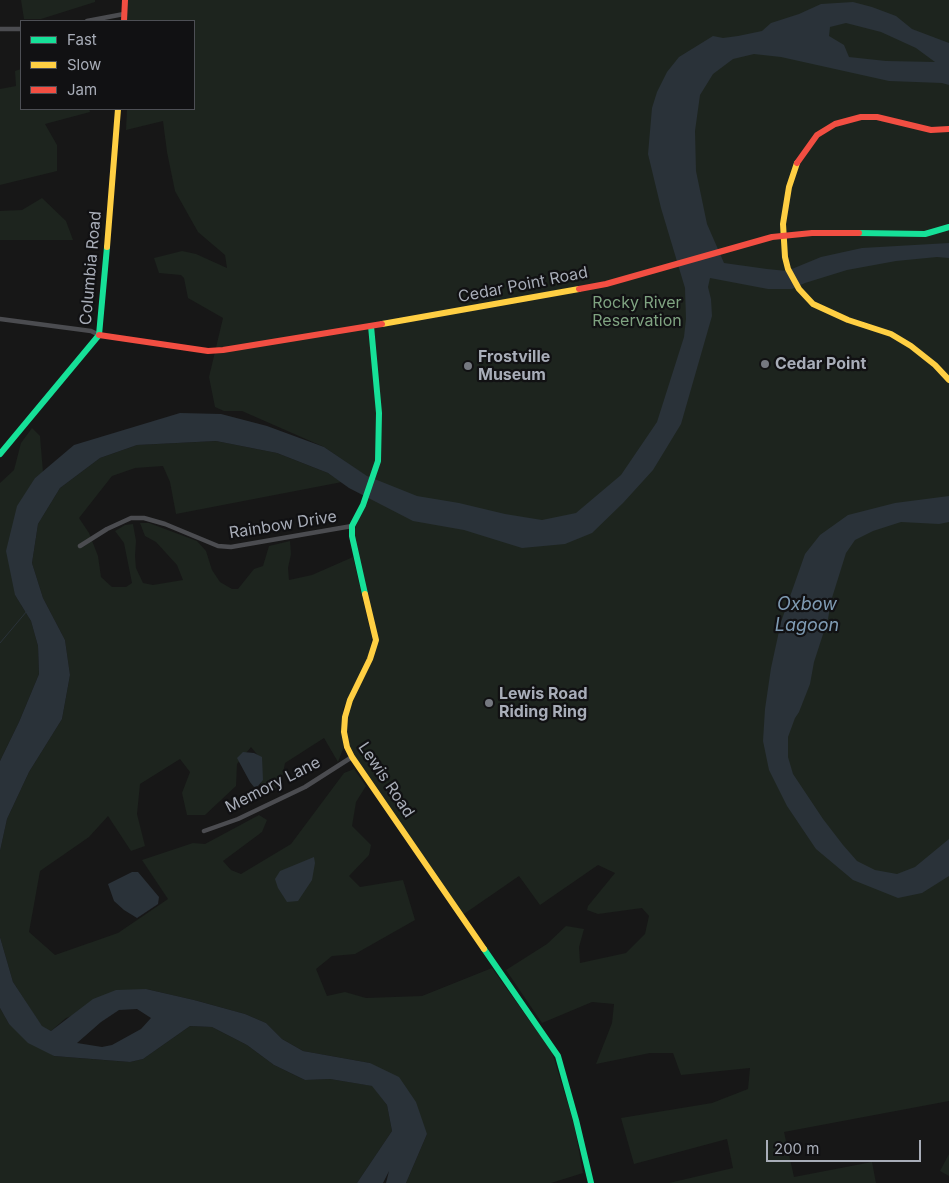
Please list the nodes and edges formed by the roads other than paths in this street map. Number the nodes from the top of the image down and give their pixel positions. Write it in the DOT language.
graph roads {
  1 [pos="125,0"];
  2 [pos="124,14"];
  3 [pos="91,20"];
  4 [pos="124,20"];
  5 [pos="0,29"];
  6 [pos="20,29"];
  7 [pos="118,110"];
  8 [pos="949,129"];
  9 [pos="949,227"];
  10 [pos="783,236"];
  11 [pos="0,319"];
  12 [pos="371,326"];
  13 [pos="99,336"];
  14 [pos="949,380"];
  15 [pos="0,454"];
  16 [pos="352,526"];
  17 [pos="80,546"];
  18 [pos="352,757"];
  19 [pos="204,831"];
  20 [pos="591,1183"];
  1 -- 2 [label="street"];
  2 -- 3 [label="street"];
  2 -- 4 [label="street"];
  5 -- 6 [label="street"];
  7 -- 13 [label="street, Columbia Road"];
  8 -- 10 [label="street"];
  9 -- 10 [label="street, Cedar Point Road"];
  10 -- 12 [label="street, Cedar Point Road"];
  10 -- 14 [label="street"];
  11 -- 13 [label="street"];
  12 -- 13 [label="street, Cedar Point Road"];
  12 -- 16 [label="street"];
  13 -- 15 [label="street, Columbia Road"];
  16 -- 17 [label="street, Rainbow Drive"];
  16 -- 18 [label="street, Lewis Road"];
  18 -- 19 [label="street, Memory Lane"];
  18 -- 20 [label="street, Lewis Road"];
}
